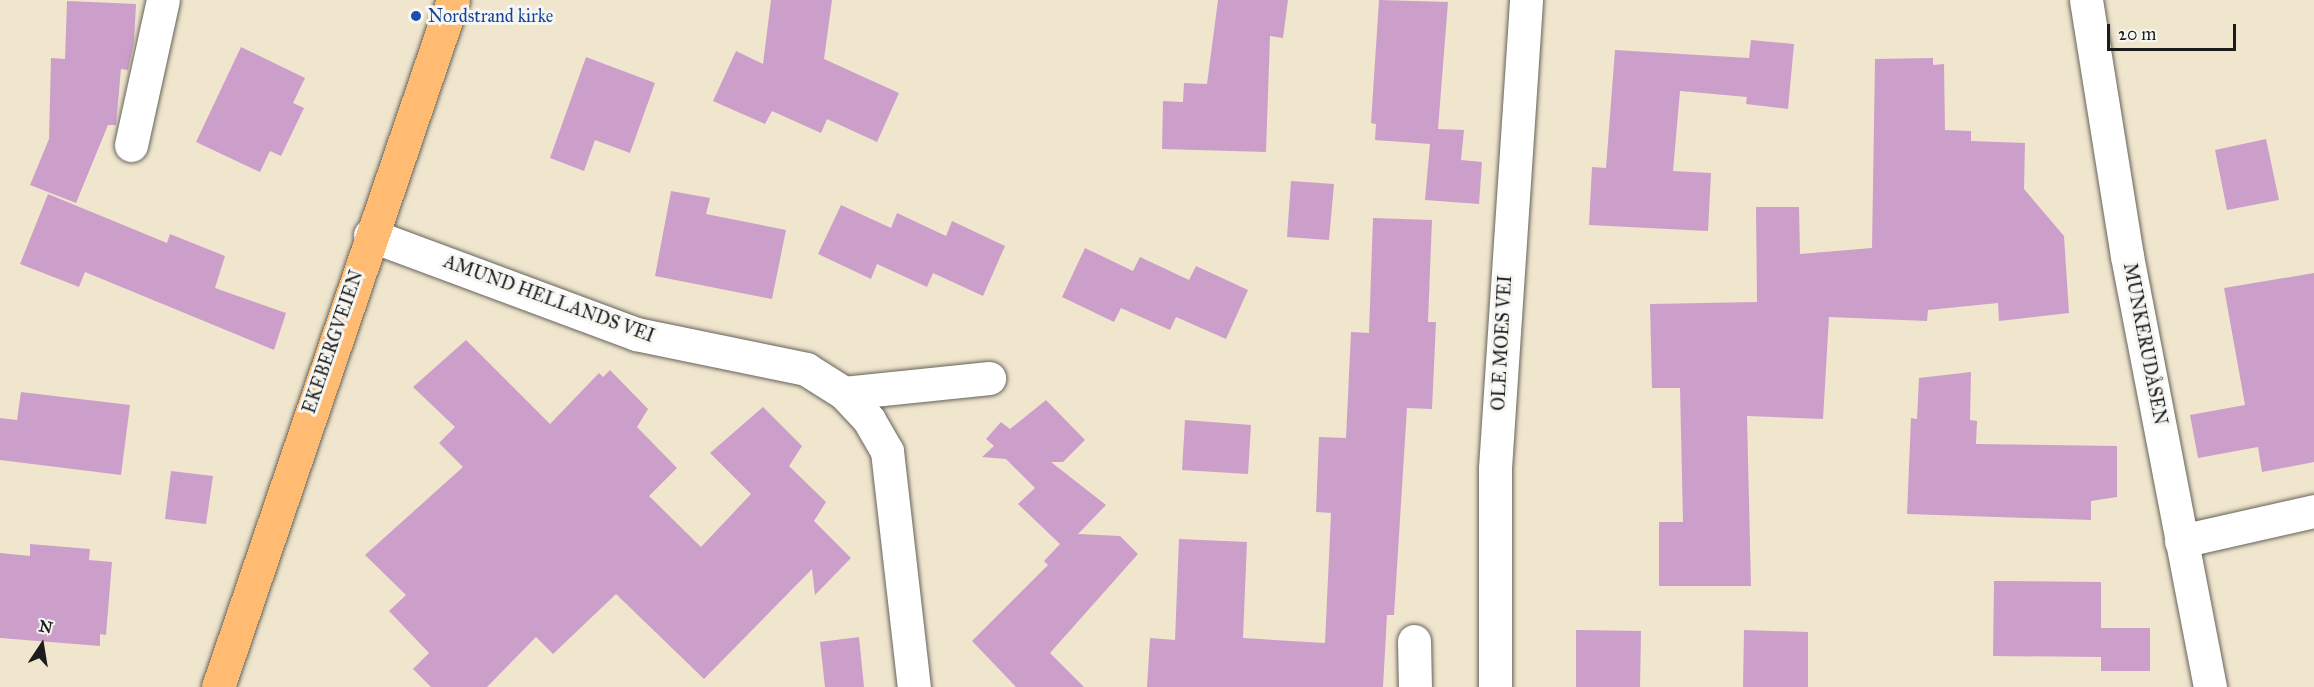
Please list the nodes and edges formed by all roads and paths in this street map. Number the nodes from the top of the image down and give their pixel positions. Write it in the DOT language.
graph roads {
  1 [pos="163,0"];
  2 [pos="453,0"];
  3 [pos="1526,0"];
  4 [pos="2086,0"];
  5 [pos="130,145"];
  6 [pos="370,235"];
  7 [pos="989,378"];
  8 [pos="844,393"];
  9 [pos="2314,511"];
  10 [pos="2181,541"];
  11 [pos="1414,641"];
  12 [pos="218,687"];
  13 [pos="914,687"];
  14 [pos="1415,687"];
  15 [pos="1495,687"];
  16 [pos="2210,687"];
  1 -- 5 [label="street"];
  2 -- 6 [label="main road, EKEBERGVEIEN"];
  3 -- 15 [label="street, OLE MOES VEI"];
  4 -- 10 [label="street, MUNKERUDÅSEN"];
  6 -- 8 [label="street, AMUND HELLANDS VEI"];
  6 -- 12 [label="main road, EKEBERGVEIEN"];
  7 -- 8 [label="street"];
  8 -- 13 [label="street, AMUND HELLANDS VEI"];
  9 -- 10 [label="street"];
  10 -- 16 [label="street, MUNKERUDÅSEN"];
  11 -- 14 [label="street"];
}
